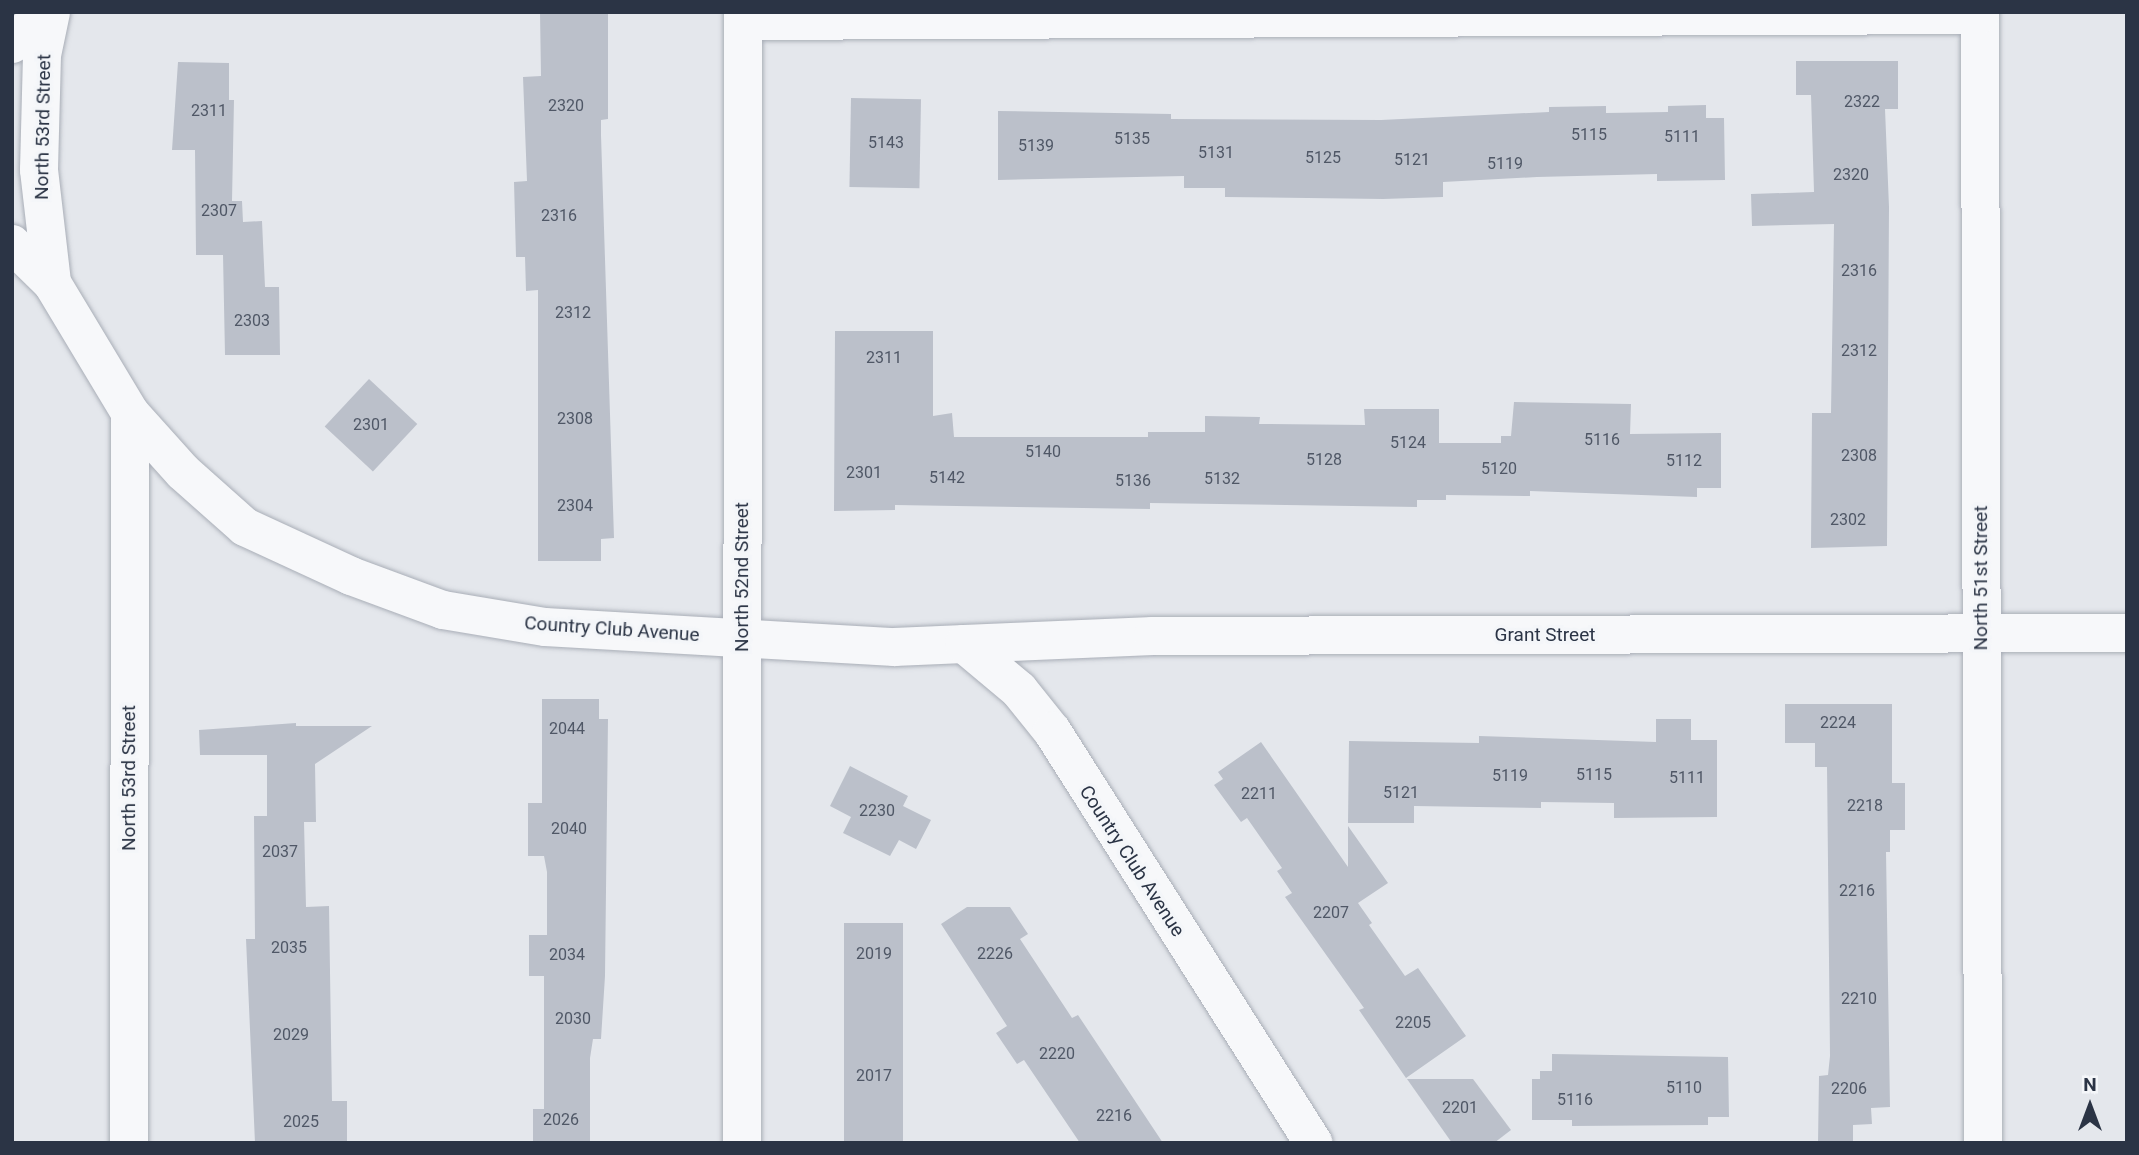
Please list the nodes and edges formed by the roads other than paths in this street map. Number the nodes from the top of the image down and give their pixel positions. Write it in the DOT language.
graph roads {
  1 [pos="45,12"];
  2 [pos="51,12"];
  3 [pos="1980,14"];
  4 [pos="743,16"];
  5 [pos="12,44"];
  6 [pos="12,244"];
  7 [pos="52,283"];
  8 [pos="130,413"];
  9 [pos="2127,633"];
  10 [pos="1982,634"];
  11 [pos="741,638"];
  12 [pos="964,644"];
  13 [pos="129,1143"];
  14 [pos="742,1143"];
  15 [pos="1313,1143"];
  16 [pos="1983,1143"];
  1 -- 5 [label="street, North 53rd Street"];
  2 -- 7 [label="street, North 53rd Street"];
  3 -- 4 [label="street"];
  3 -- 10 [label="street, North 51st Street"];
  4 -- 11 [label="street, North 52nd Street"];
  6 -- 7 [label="street, Country Club Avenue"];
  7 -- 8 [label="street, Country Club Avenue"];
  8 -- 11 [label="street, Country Club Avenue"];
  8 -- 13 [label="street, North 53rd Street"];
  9 -- 10 [label="street, Grant Street"];
  10 -- 12 [label="street, Grant Street"];
  10 -- 16 [label="street, North 51st Street"];
  11 -- 12 [label="street, Country Club Avenue"];
  11 -- 14 [label="street, North 52nd Street"];
  12 -- 15 [label="street, Country Club Avenue"];
}
